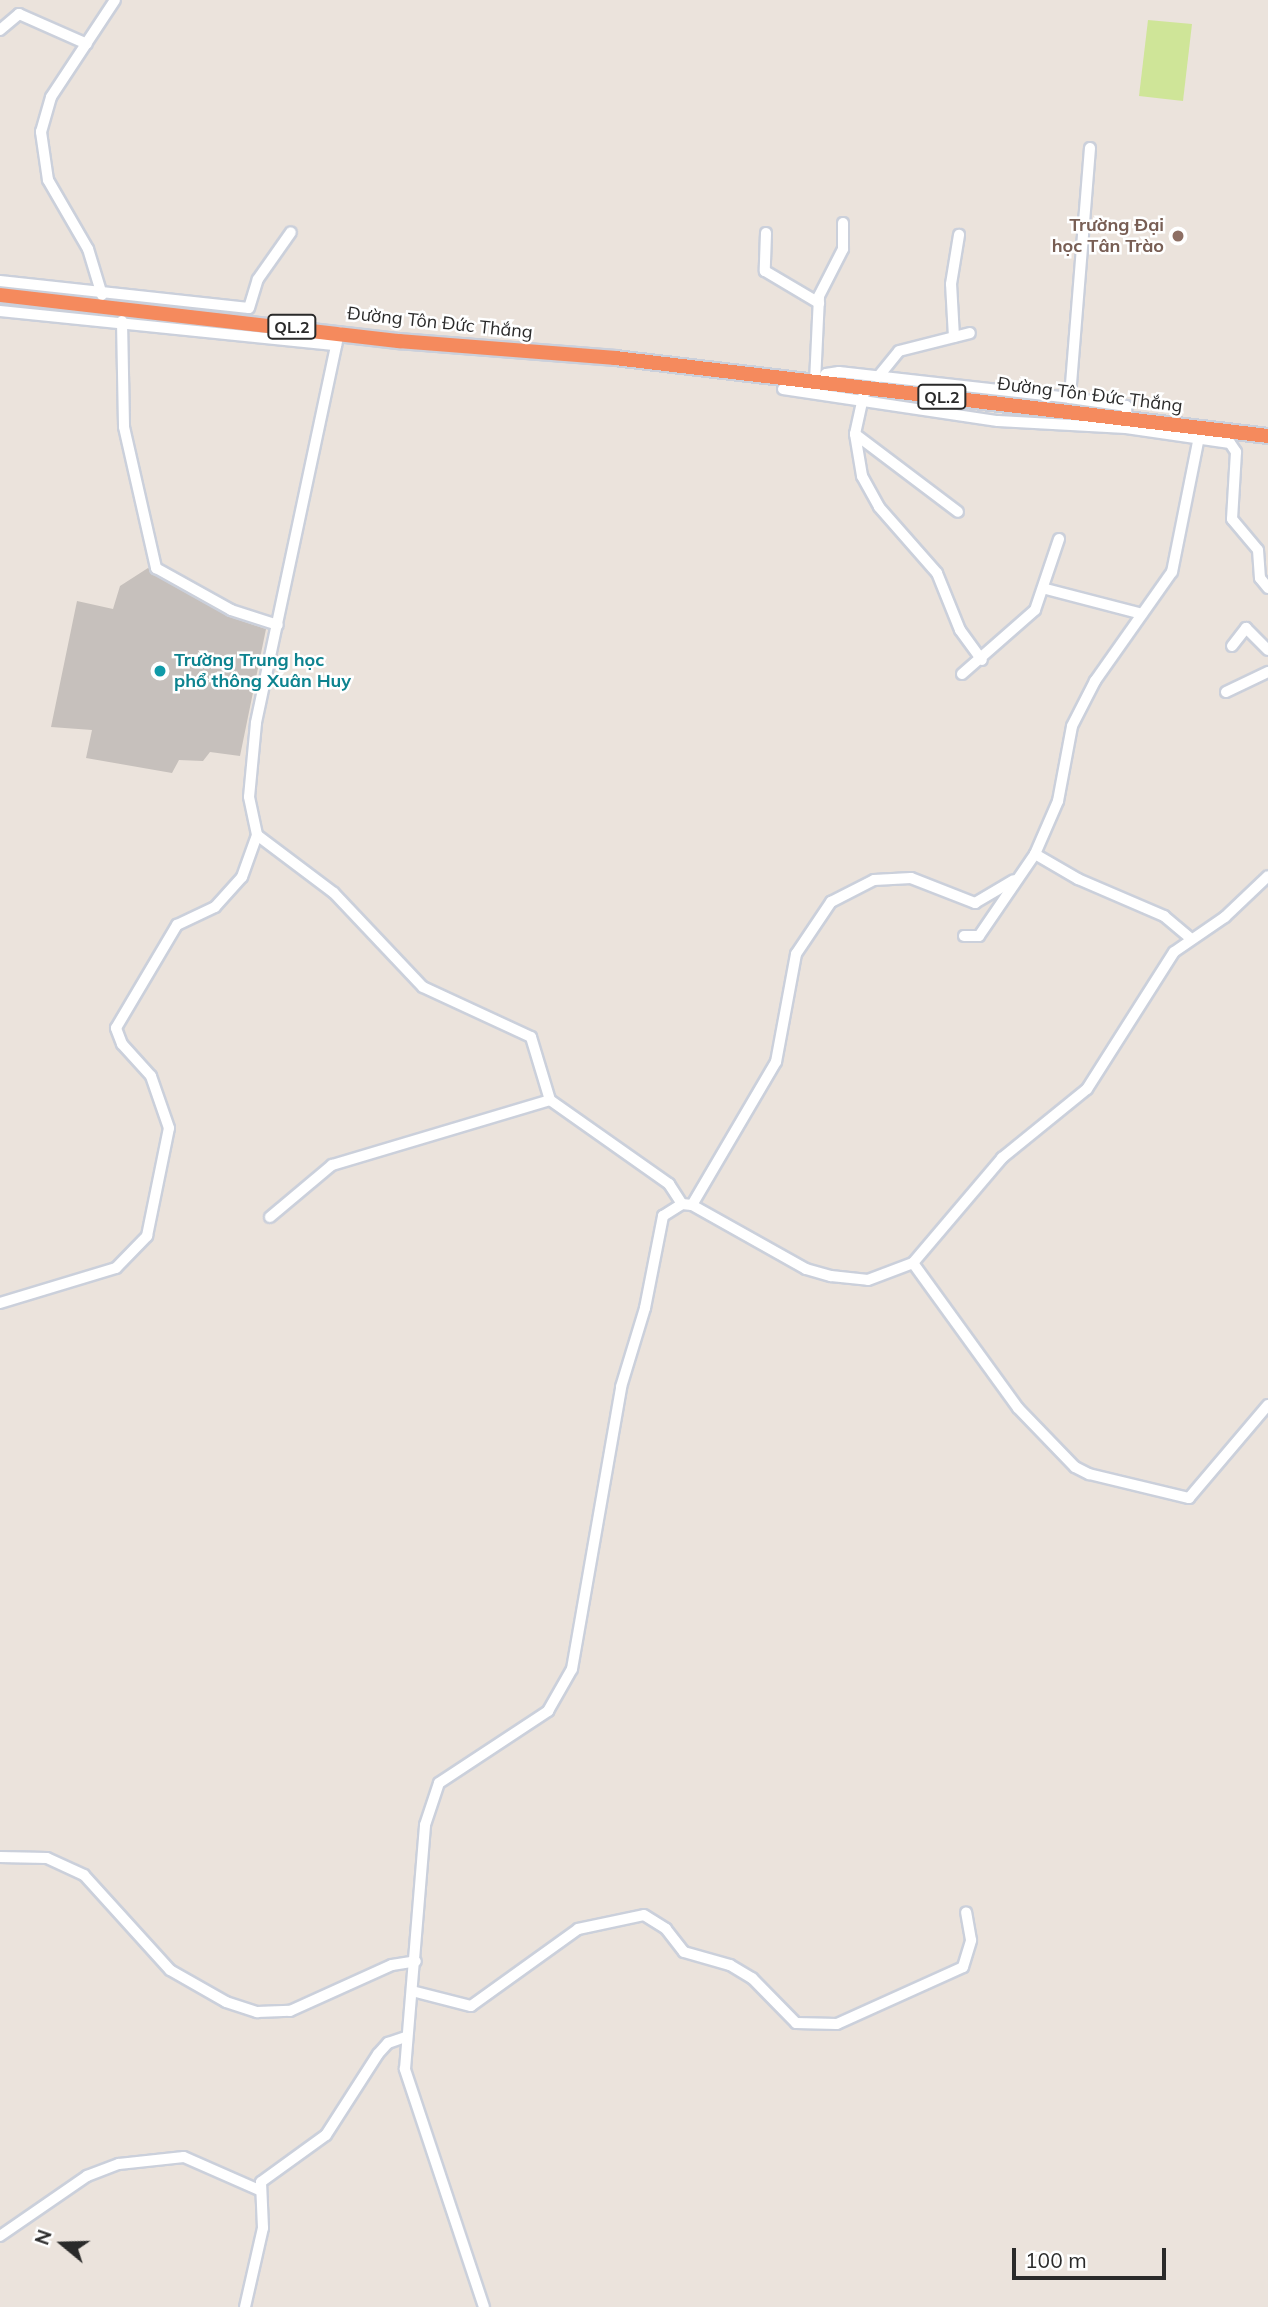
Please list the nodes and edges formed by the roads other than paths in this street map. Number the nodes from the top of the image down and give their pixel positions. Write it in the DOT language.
graph roads {
  1 [pos="115,0"];
  2 [pos="0,30"];
  3 [pos="87,44"];
  4 [pos="1090,148"];
  5 [pos="843,223"];
  6 [pos="291,232"];
  7 [pos="766,233"];
  8 [pos="959,235"];
  9 [pos="0,281"];
  10 [pos="0,295"];
  11 [pos="819,303"];
  12 [pos="107,304"];
  13 [pos="0,310"];
  14 [pos="122,321"];
  15 [pos="970,333"];
  16 [pos="954,337"];
  17 [pos="338,339"];
  18 [pos="878,377"];
  19 [pos="817,382"];
  20 [pos="783,390"];
  21 [pos="864,393"];
  22 [pos="1070,398"];
  23 [pos="1127,423"];
  24 [pos="855,434"];
  25 [pos="1268,436"];
  26 [pos="1199,438"];
  27 [pos="958,512"];
  28 [pos="1059,539"];
  29 [pos="1268,588"];
  30 [pos="1046,589"];
  31 [pos="1142,614"];
  32 [pos="278,625"];
  33 [pos="1232,646"];
  34 [pos="1268,650"];
  35 [pos="982,660"];
  36 [pos="1268,672"];
  37 [pos="962,674"];
  38 [pos="1226,692"];
  39 [pos="257,835"];
  40 [pos="1035,854"];
  41 [pos="1020,875"];
  42 [pos="1268,876"];
  43 [pos="964,936"];
  44 [pos="1189,937"];
  45 [pos="550,1100"];
  46 [pos="687,1204"];
  47 [pos="270,1217"];
  48 [pos="913,1263"];
  49 [pos="0,1303"];
  50 [pos="1268,1405"];
  51 [pos="0,1857"];
  52 [pos="966,1912"];
  53 [pos="416,1961"];
  54 [pos="412,1990"];
  55 [pos="405,2037"];
  56 [pos="258,2190"];
  57 [pos="0,2236"];
  58 [pos="245,2307"];
  59 [pos="484,2307"];
  1 -- 3 [label="street"];
  2 -- 3 [label="street"];
  3 -- 12 [label="street"];
  4 -- 22 [label="street"];
  5 -- 11 [label="street"];
  6 -- 12 [label="street"];
  7 -- 11 [label="street"];
  8 -- 16 [label="street"];
  9 -- 12 [label="street"];
  10 -- 12 [label="highway, Đường Tôn Đức Thắng / QL.2"];
  11 -- 19 [label="street"];
  12 -- 13 [label="street"];
  12 -- 14 [label="street"];
  12 -- 17 [label="highway, Đường Tôn Đức Thắng / QL.2"];
  14 -- 17 [label="street"];
  14 -- 32 [label="street"];
  15 -- 16 [label="street"];
  16 -- 18 [label="street"];
  17 -- 19 [label="highway, Đường Tôn Đức Thắng / QL.2"];
  17 -- 32 [label="street"];
  18 -- 19 [label="street"];
  18 -- 22 [label="street"];
  19 -- 21 [label="highway, Đường Tôn Đức Thắng / QL.2"];
  20 -- 21 [label="street"];
  21 -- 23 [label="highway, Đường Tôn Đức Thắng / QL.2"];
  21 -- 23 [label="street"];
  21 -- 24 [label="street"];
  22 -- 23 [label="street"];
  23 -- 25 [label="highway, Đường Tôn Đức Thắng / QL.2"];
  23 -- 26 [label="street"];
  24 -- 27 [label="street"];
  24 -- 35 [label="street"];
  26 -- 29 [label="street"];
  26 -- 31 [label="street"];
  28 -- 30 [label="street"];
  30 -- 31 [label="street"];
  30 -- 35 [label="street"];
  31 -- 40 [label="street"];
  32 -- 39 [label="street"];
  33 -- 34 [label="street"];
  35 -- 37 [label="street"];
  36 -- 38 [label="street"];
  39 -- 45 [label="street"];
  39 -- 49 [label="street"];
  40 -- 41 [label="street"];
  40 -- 44 [label="street"];
  41 -- 43 [label="street"];
  41 -- 46 [label="street"];
  42 -- 44 [label="street"];
  44 -- 48 [label="street"];
  45 -- 46 [label="street"];
  45 -- 47 [label="street"];
  46 -- 48 [label="street"];
  46 -- 53 [label="street"];
  48 -- 50 [label="street"];
  51 -- 53 [label="street"];
  52 -- 54 [label="street"];
  53 -- 54 [label="street"];
  54 -- 55 [label="street"];
  55 -- 56 [label="street"];
  55 -- 59 [label="street"];
  56 -- 57 [label="street"];
  56 -- 58 [label="street"];
}
